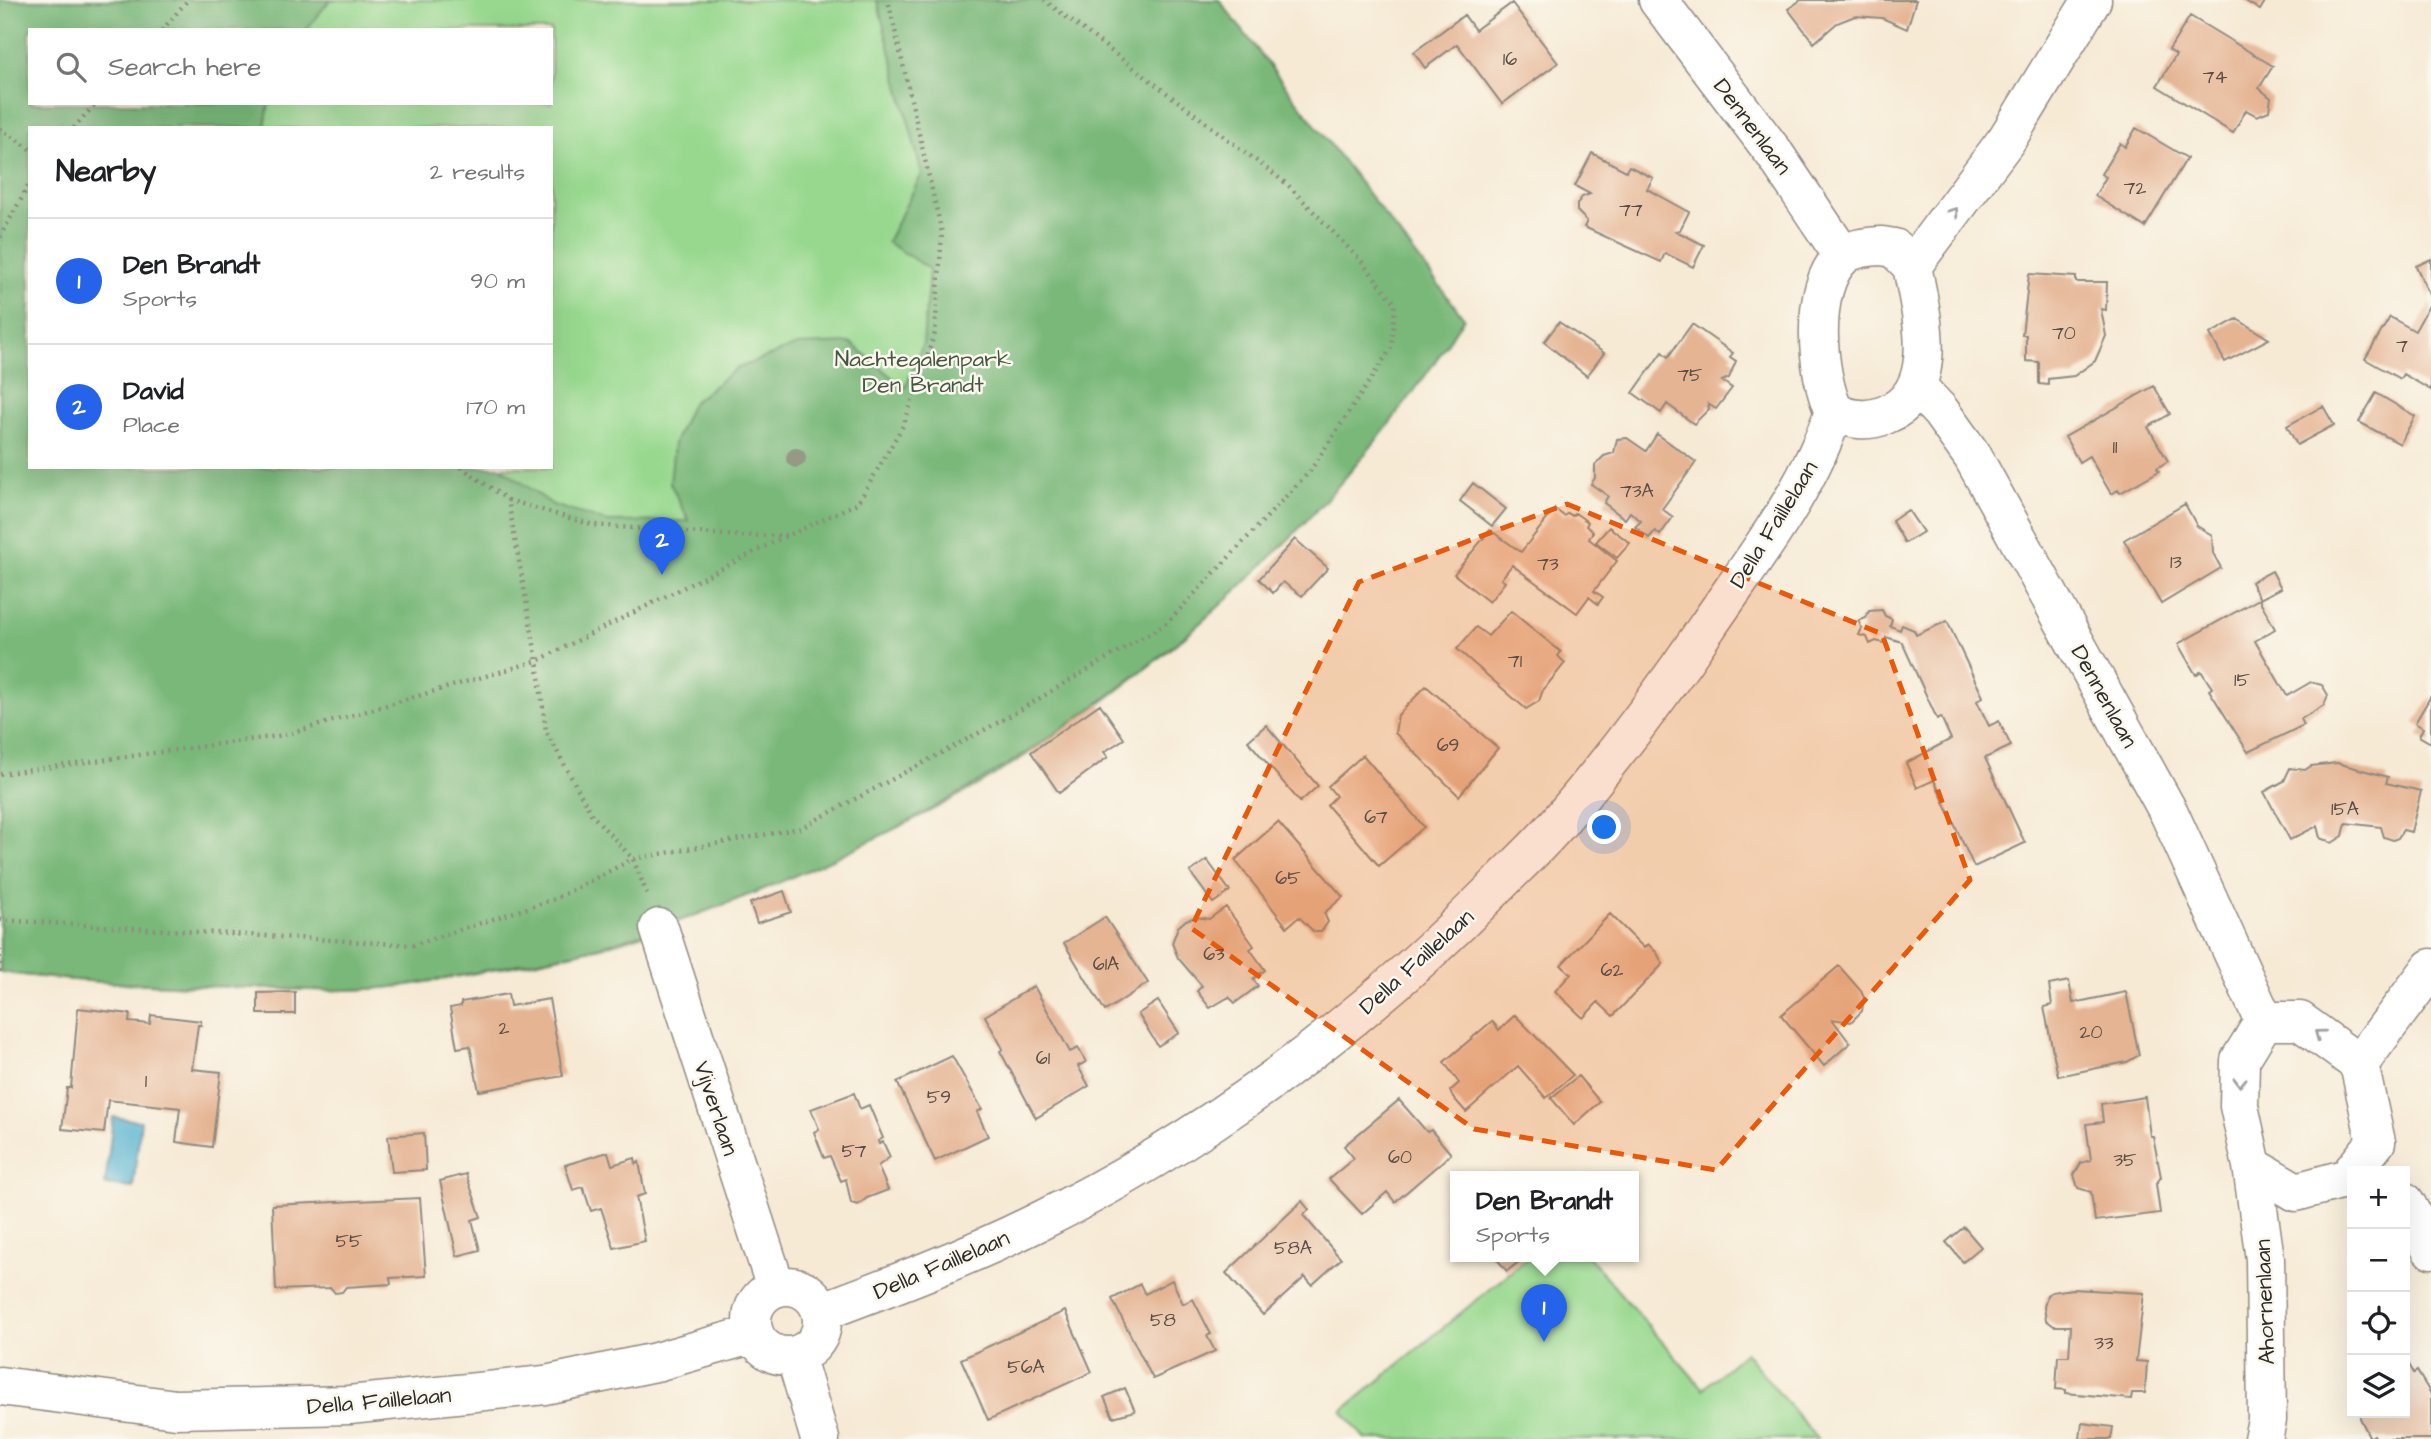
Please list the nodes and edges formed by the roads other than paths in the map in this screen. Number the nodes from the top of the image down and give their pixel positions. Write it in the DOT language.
graph roads {
  1 [pos="1658,0"];
  2 [pos="2092,0"];
  3 [pos="1843,256"];
  4 [pos="1912,266"];
  5 [pos="1918,388"];
  6 [pos="1833,411"];
  7 [pos="659,928"];
  8 [pos="2431,968"];
  9 [pos="2264,1021"];
  10 [pos="2359,1064"];
  11 [pos="2383,1156"];
  12 [pos="2252,1166"];
  13 [pos="2364,1166"];
  14 [pos="2347,1178"];
  15 [pos="2410,1211"];
  16 [pos="2431,1249"];
  17 [pos="776,1288"];
  18 [pos="821,1312"];
  19 [pos="754,1334"];
  20 [pos="795,1355"];
  21 [pos="0,1386"];
  22 [pos="820,1439"];
  23 [pos="2263,1439"];
  1 -- 3 [label="street, Dennenlaan"];
  4 -- 2 [label="street, one-way"];
  3 -- 4 [label="street"];
  3 -- 6 [label="street"];
  4 -- 5 [label="street"];
  5 -- 6 [label="street"];
  5 -- 9 [label="street, Dennenlaan"];
  6 -- 18 [label="street, Della Faillelaan"];
  7 -- 17 [label="street, Vijverlaan"];
  8 -- 10 [label="street"];
  10 -- 9 [label="street, one-way"];
  9 -- 12 [label="street, one-way"];
  10 -- 11 [label="street"];
  11 -- 13 [label="street"];
  12 -- 14 [label="street"];
  12 -- 23 [label="street, Ahornenlaan"];
  15 -- 16 [label="street"];
  17 -- 18 [label="street"];
  17 -- 19 [label="street"];
  18 -- 20 [label="street"];
  19 -- 20 [label="street"];
  19 -- 21 [label="street, Della Faillelaan"];
  20 -- 22 [label="street"];
}
